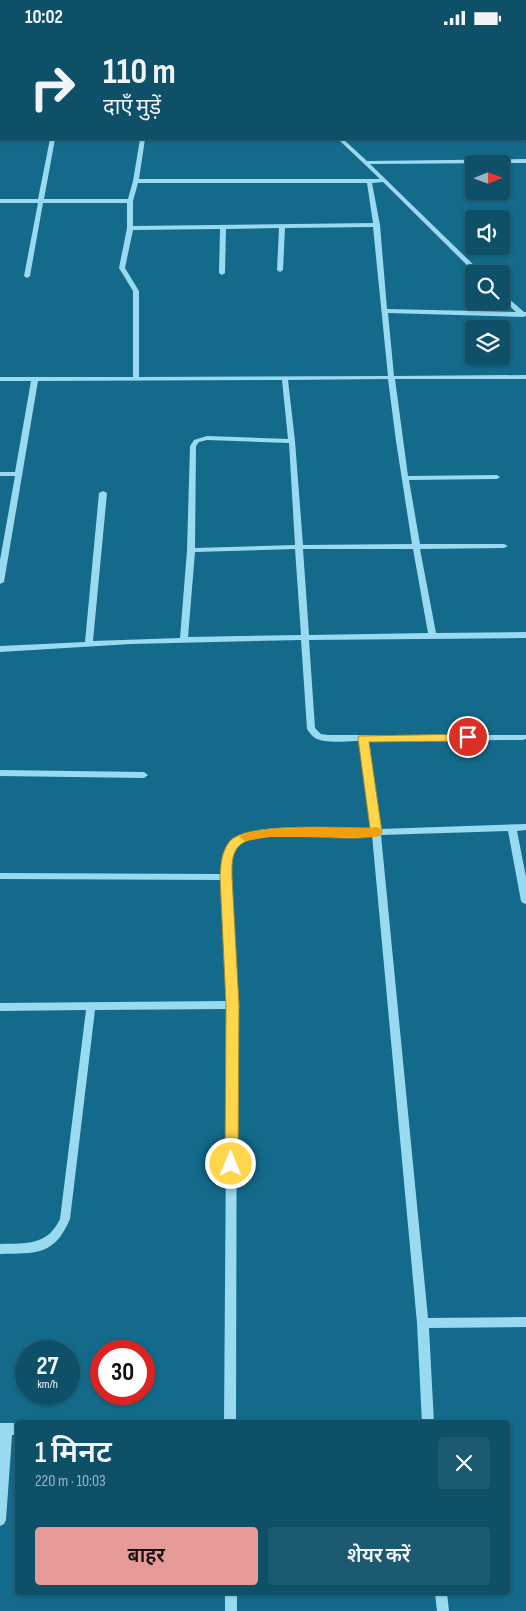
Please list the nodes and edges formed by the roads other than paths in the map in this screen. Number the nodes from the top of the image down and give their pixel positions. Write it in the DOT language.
graph roads {
  1 [pos="52,140"];
  2 [pos="142,140"];
  3 [pos="341,140"];
  4 [pos="526,161"];
  5 [pos="367,162"];
  6 [pos="136,181"];
  7 [pos="369,181"];
  8 [pos="382,181"];
  9 [pos="0,201"];
  10 [pos="40,201"];
  11 [pos="130,201"];
  12 [pos="377,225"];
  13 [pos="224,226"];
  14 [pos="282,226"];
  15 [pos="130,228"];
  16 [pos="471,265"];
  17 [pos="280,271"];
  18 [pos="222,273"];
  19 [pos="27,275"];
  20 [pos="510,302"];
  21 [pos="385,311"];
  22 [pos="525,315"];
  23 [pos="391,377"];
  24 [pos="526,377"];
  25 [pos="136,378"];
  26 [pos="0,379"];
  27 [pos="35,379"];
  28 [pos="285,379"];
  29 [pos="292,441"];
  30 [pos="0,474"];
  31 [pos="18,474"];
  32 [pos="497,477"];
  33 [pos="404,478"];
  34 [pos="103,493"];
  35 [pos="416,545"];
  36 [pos="504,546"];
  37 [pos="299,547"];
  38 [pos="191,550"];
  39 [pos="0,582"];
  40 [pos="432,635"];
  41 [pos="526,635"];
  42 [pos="307,636"];
  43 [pos="184,641"];
  44 [pos="89,643"];
  45 [pos="0,649"];
  46 [pos="523,737"];
  47 [pos="363,738"];
  48 [pos="0,773"];
  49 [pos="144,775"];
  50 [pos="512,827"];
  51 [pos="526,827"];
  52 [pos="376,832"];
  53 [pos="0,876"];
  54 [pos="226,877"];
  55 [pos="526,901"];
  56 [pos="232,1005"];
  57 [pos="91,1006"];
  58 [pos="0,1007"];
  59 [pos="0,1249"];
  60 [pos="526,1322"];
  61 [pos="423,1323"];
  62 [pos="230,1420"];
  63 [pos="428,1420"];
  64 [pos="8,1429"];
  65 [pos="0,1520"];
  66 [pos="230,1595"];
  67 [pos="441,1595"];
  68 [pos="231,1611"];
  69 [pos="443,1611"];
  1 -- 10 [label="street"];
  2 -- 6 [label="street"];
  3 -- 5 [label="street"];
  4 -- 5 [label="street"];
  5 -- 8 [label="street"];
  6 -- 7 [label="street"];
  6 -- 11 [label="street"];
  7 -- 8 [label="street"];
  7 -- 12 [label="street"];
  8 -- 16 [label="street"];
  9 -- 10 [label="street"];
  10 -- 11 [label="street"];
  10 -- 19 [label="street"];
  11 -- 15 [label="street"];
  12 -- 14 [label="street"];
  12 -- 21 [label="street"];
  13 -- 14 [label="street"];
  13 -- 15 [label="street"];
  13 -- 18 [label="street"];
  14 -- 17 [label="street"];
  15 -- 25 [label="street"];
  20 -- 22 [label="street"];
  21 -- 22 [label="street"];
  21 -- 23 [label="street"];
  23 -- 24 [label="street"];
  23 -- 28 [label="street"];
  23 -- 33 [label="street"];
  25 -- 27 [label="street"];
  25 -- 28 [label="street"];
  26 -- 27 [label="street"];
  27 -- 31 [label="street"];
  28 -- 29 [label="street"];
  29 -- 37 [label="street"];
  29 -- 38 [label="street"];
  30 -- 31 [label="street"];
  31 -- 39 [label="street"];
  32 -- 33 [label="street"];
  33 -- 35 [label="street"];
  34 -- 44 [label="street"];
  35 -- 36 [label="street"];
  35 -- 37 [label="street"];
  35 -- 40 [label="street"];
  37 -- 38 [label="street"];
  37 -- 42 [label="street"];
  38 -- 43 [label="street"];
  40 -- 41 [label="street"];
  40 -- 42 [label="street"];
  42 -- 43 [label="street"];
  42 -- 47 [label="street"];
  43 -- 44 [label="street"];
  44 -- 45 [label="street"];
  46 -- 47 [label="street"];
  47 -- 52 [label="street"];
  48 -- 49 [label="street"];
  50 -- 51 [label="street"];
  50 -- 52 [label="street"];
  50 -- 55 [label="street"];
  52 -- 54 [label="street"];
  52 -- 61 [label="street"];
  53 -- 54 [label="street"];
  54 -- 56 [label="street"];
  56 -- 57 [label="street"];
  56 -- 62 [label="street"];
  57 -- 58 [label="street"];
  57 -- 59 [label="street"];
  60 -- 61 [label="street"];
  61 -- 63 [label="street"];
  64 -- 65 [label="street"];
  66 -- 68 [label="street"];
  67 -- 69 [label="street"];
}
